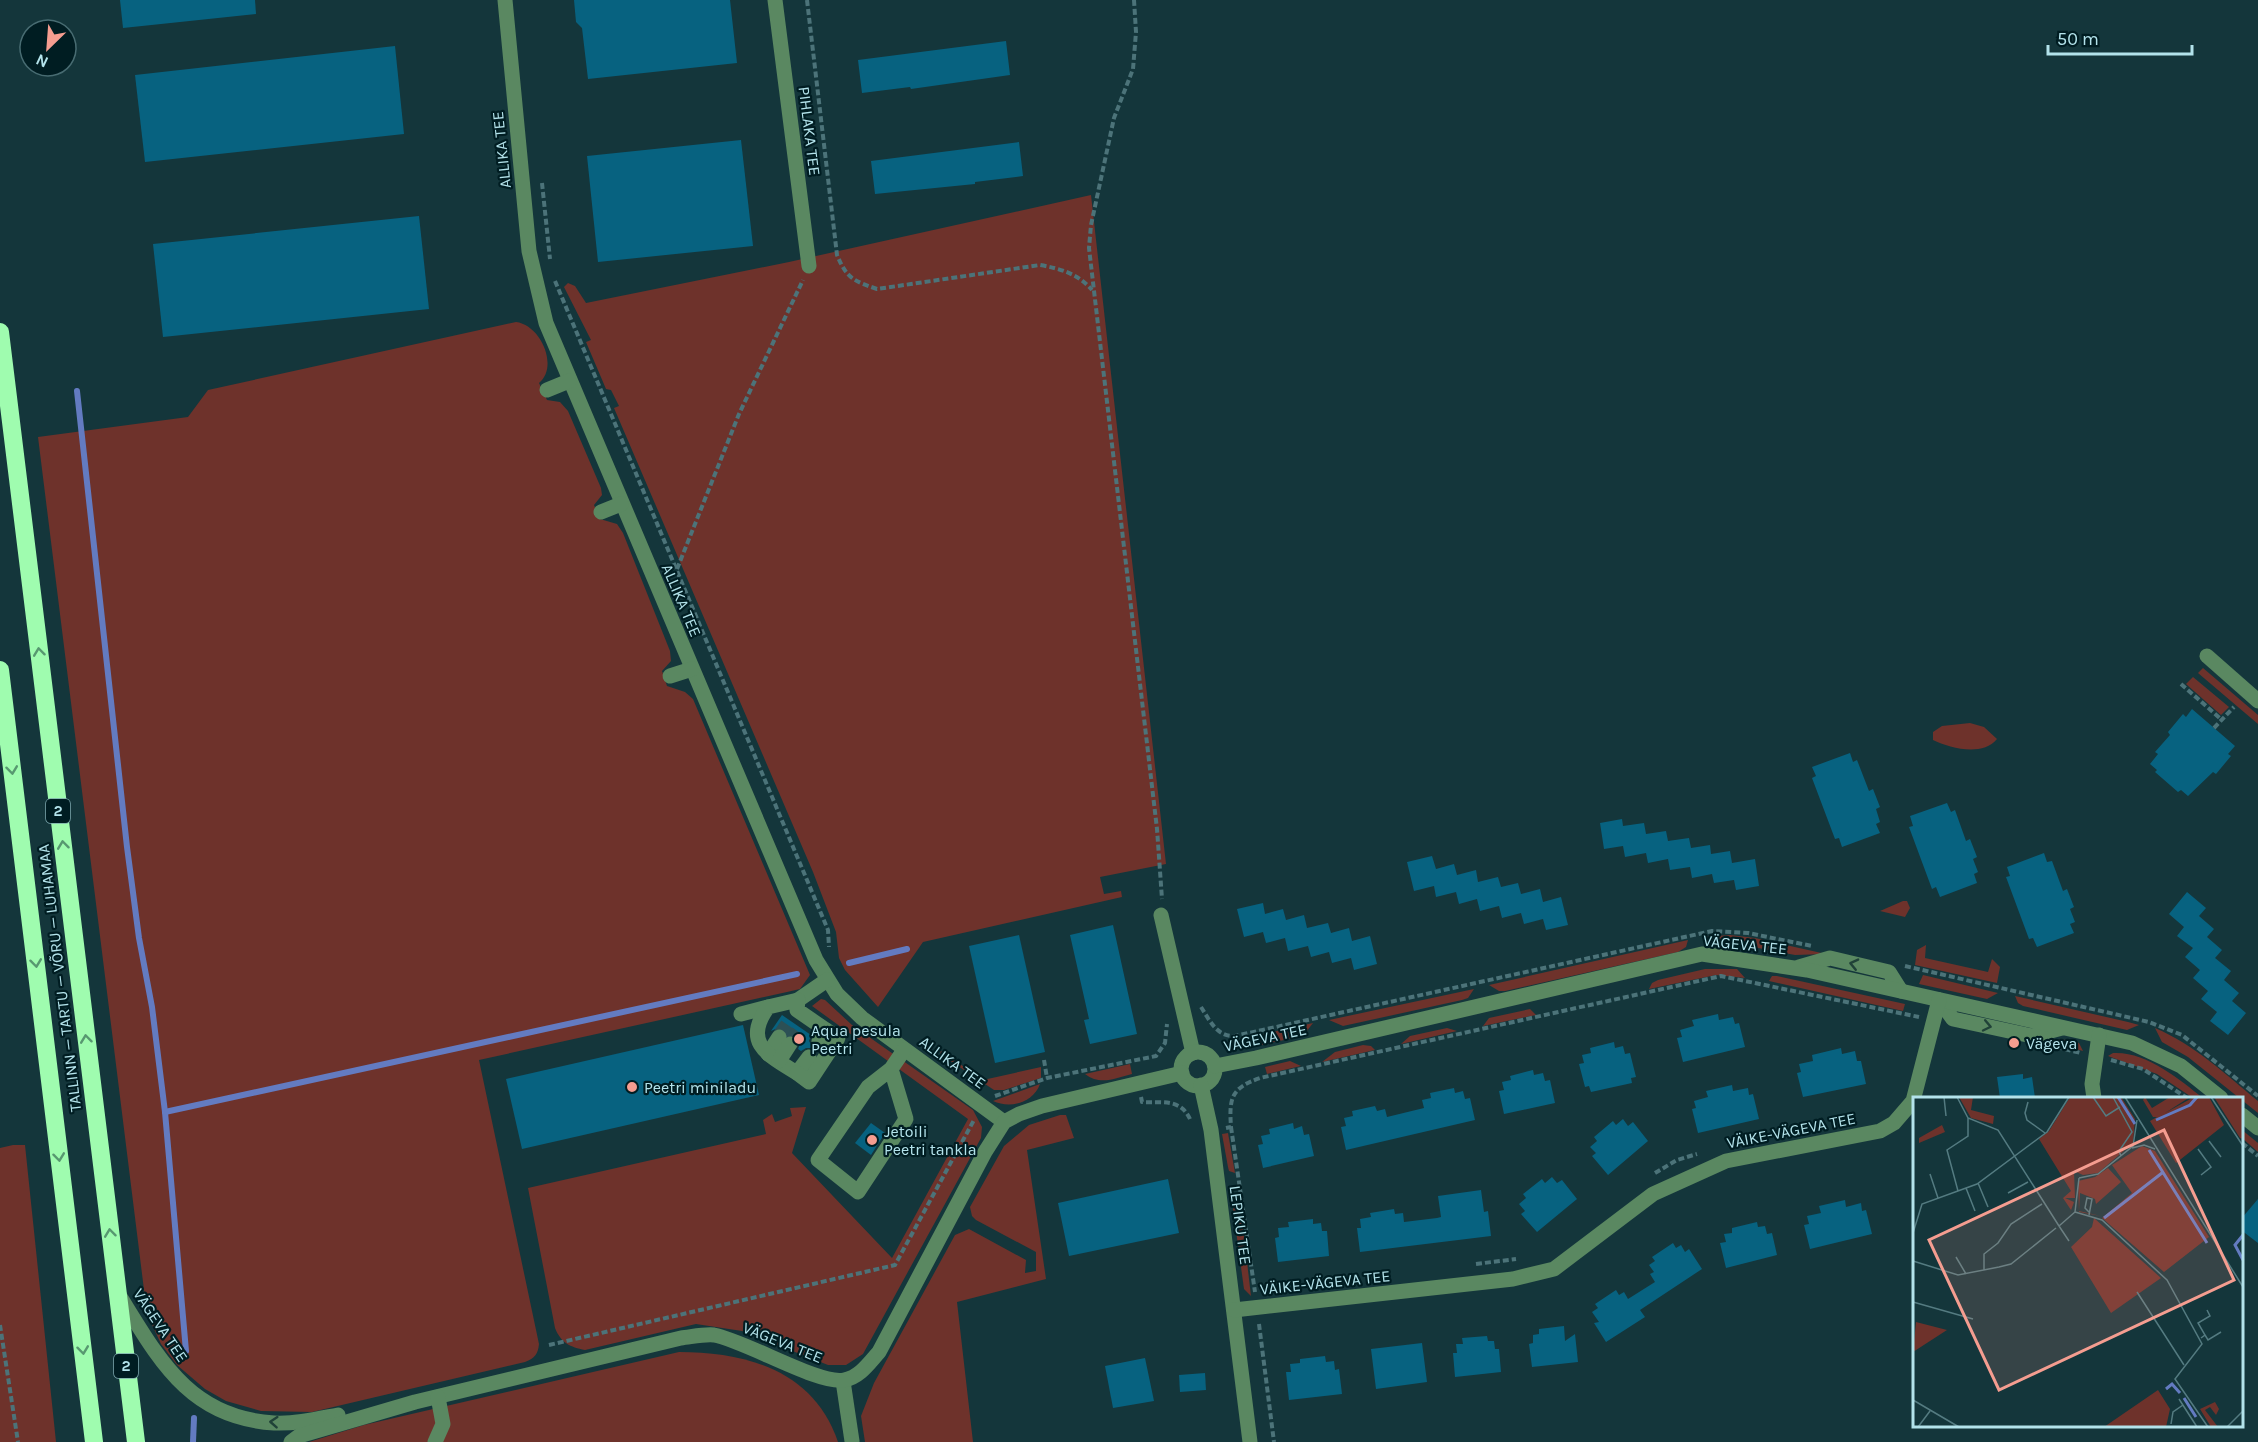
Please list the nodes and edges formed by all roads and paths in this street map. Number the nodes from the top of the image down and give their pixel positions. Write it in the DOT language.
graph roads {
  1 [pos="505,0"];
  2 [pos="775,0"];
  3 [pos="807,0"];
  4 [pos="1134,0"];
  5 [pos="541,177"];
  6 [pos="809,266"];
  7 [pos="552,268"];
  8 [pos="554,278"];
  9 [pos="1093,291"];
  10 [pos="0,332"];
  11 [pos="569,381"];
  12 [pos="547,390"];
  13 [pos="621,504"];
  14 [pos="601,512"];
  15 [pos="677,569"];
  16 [pos="2207,656"];
  17 [pos="692,669"];
  18 [pos="0,670"];
  19 [pos="670,676"];
  20 [pos="2181,684"];
  21 [pos="2258,701"];
  22 [pos="2234,707"];
  23 [pos="2222,720"];
  24 [pos="2214,728"];
  25 [pos="1161,915"];
  26 [pos="1821,948"];
  27 [pos="830,951"];
  28 [pos="1897,964"];
  29 [pos="827,980"];
  30 [pos="1939,1000"];
  31 [pos="768,1007"];
  32 [pos="1183,1008"];
  33 [pos="741,1014"];
  34 [pos="799,1015"];
  35 [pos="1917,1017"];
  36 [pos="1934,1020"];
  37 [pos="1914,1028"];
  38 [pos="2099,1035"];
  39 [pos="785,1040"];
  40 [pos="2049,1046"];
  41 [pos="904,1050"];
  42 [pos="1193,1053"];
  43 [pos="2096,1056"];
  44 [pos="808,1057"];
  45 [pos="773,1058"];
  46 [pos="1044,1060"];
  47 [pos="1215,1066"];
  48 [pos="891,1069"];
  49 [pos="797,1073"];
  50 [pos="1182,1073"];
  51 [pos="1047,1078"];
  52 [pos="1139,1084"];
  53 [pos="1201,1085"];
  54 [pos="986,1091"];
  55 [pos="996,1095"];
  56 [pos="2258,1096"];
  57 [pos="1914,1097"];
  58 [pos="2094,1097"];
  59 [pos="2185,1097"];
  60 [pos="2220,1097"];
  61 [pos="1913,1101"];
  62 [pos="984,1107"];
  63 [pos="2243,1117"];
  64 [pos="1004,1122"];
  65 [pos="1231,1127"];
  66 [pos="2258,1128"];
  67 [pos="1211,1130"];
  68 [pos="2243,1145"];
  69 [pos="1701,1153"];
  70 [pos="2258,1156"];
  71 [pos="1645,1179"];
  72 [pos="1517,1259"];
  73 [pos="1469,1265"];
  74 [pos="1267,1290"];
  75 [pos="117,1291"];
  76 [pos="1255,1292"];
  77 [pos="1258,1307"];
  78 [pos="1234,1310"];
  79 [pos="0,1325"];
  80 [pos="549,1345"];
  81 [pos="843,1380"];
  82 [pos="438,1397"];
  83 [pos="415,1402"];
  84 [pos="852,1441"];
  85 [pos="18,1442"];
  86 [pos="94,1442"];
  87 [pos="136,1442"];
  88 [pos="291,1442"];
  89 [pos="435,1442"];
  90 [pos="1250,1442"];
  91 [pos="1274,1442"];
  1 -- 11 [label="street, ALLIKA TEE"];
  2 -- 6 [label="street, PIHLAKA TEE"];
  3 -- 9 [label="path"];
  4 -- 9 [label="path"];
  5 -- 7 [label="path"];
  6 -- 15 [label="path"];
  8 -- 15 [label="path"];
  9 -- 25 [label="path"];
  75 -- 10 [label="highway, TALLINN — TARTU — VÕRU — LUHAMAA / 2, one-way"];
  11 -- 12 [label="street"];
  11 -- 13 [label="street, ALLIKA TEE"];
  13 -- 14 [label="street"];
  13 -- 17 [label="street, ALLIKA TEE"];
  15 -- 27 [label="path"];
  16 -- 21 [label="street"];
  17 -- 19 [label="street"];
  17 -- 29 [label="street, ALLIKA TEE"];
  18 -- 86 [label="highway, TALLINN — TARTU — VÕRU — LUHAMAA, one-way"];
  20 -- 23 [label="path"];
  22 -- 23 [label="path"];
  23 -- 24 [label="path"];
  25 -- 32 [label="street"];
  26 -- 32 [label="path"];
  28 -- 56 [label="path"];
  29 -- 34 [label="street"];
  29 -- 41 [label="street, ALLIKA TEE"];
  30 -- 36 [label="street, VÄIKE-VÄGEVA TEE"];
  30 -- 38 [label="street, VÄGEVA TEE"];
  30 -- 47 [label="street, VÄGEVA TEE"];
  31 -- 33 [label="street"];
  31 -- 34 [label="street"];
  31 -- 45 [label="street"];
  32 -- 42 [label="street"];
  32 -- 51 [label="path"];
  34 -- 49 [label="street"];
  35 -- 36 [label="path"];
  35 -- 37 [label="path"];
  35 -- 65 [label="path"];
  36 -- 57 [label="street, VÄIKE-VÄGEVA TEE"];
  38 -- 43 [label="street"];
  38 -- 60 [label="street, VÄGEVA TEE"];
  39 -- 45 [label="street"];
  40 -- 43 [label="path"];
  41 -- 48 [label="street"];
  41 -- 62 [label="street, ALLIKA TEE"];
  42 -- 47 [label="street"];
  42 -- 50 [label="street"];
  43 -- 58 [label="street"];
  43 -- 59 [label="path"];
  44 -- 49 [label="street"];
  45 -- 49 [label="street"];
  46 -- 51 [label="path"];
  47 -- 53 [label="street"];
  48 -- 48 [label="street"];
  50 -- 52 [label="street"];
  50 -- 53 [label="street"];
  51 -- 55 [label="path"];
  52 -- 64 [label="street"];
  52 -- 67 [label="path"];
  53 -- 67 [label="street, LEPIKU TEE"];
  54 -- 55 [label="path"];
  55 -- 62 [label="path"];
  61 -- 77 [label="street, VÄIKE-VÄGEVA TEE"];
  62 -- 64 [label="street, ALLIKA TEE"];
  62 -- 80 [label="path"];
  63 -- 66 [label="street"];
  64 -- 81 [label="street"];
  65 -- 67 [label="path"];
  65 -- 76 [label="path"];
  67 -- 78 [label="street, LEPIKU TEE"];
  68 -- 70 [label="path"];
  69 -- 71 [label="path"];
  72 -- 73 [label="path"];
  74 -- 76 [label="path"];
  83 -- 75 [label="street, VÄGEVA TEE, one-way"];
  75 -- 87 [label="highway, TALLINN — TARTU — VÕRU — LUHAMAA / 2"];
  76 -- 77 [label="path"];
  77 -- 78 [label="street, VÄIKE-VÄGEVA TEE"];
  77 -- 91 [label="path"];
  78 -- 90 [label="street, LEPIKU TEE"];
  79 -- 85 [label="path"];
  81 -- 82 [label="street, VÄGEVA TEE"];
  81 -- 84 [label="street"];
  82 -- 83 [label="street, VÄGEVA TEE"];
  82 -- 89 [label="street"];
  83 -- 88 [label="street, VÄGEVA TEE"];
}
